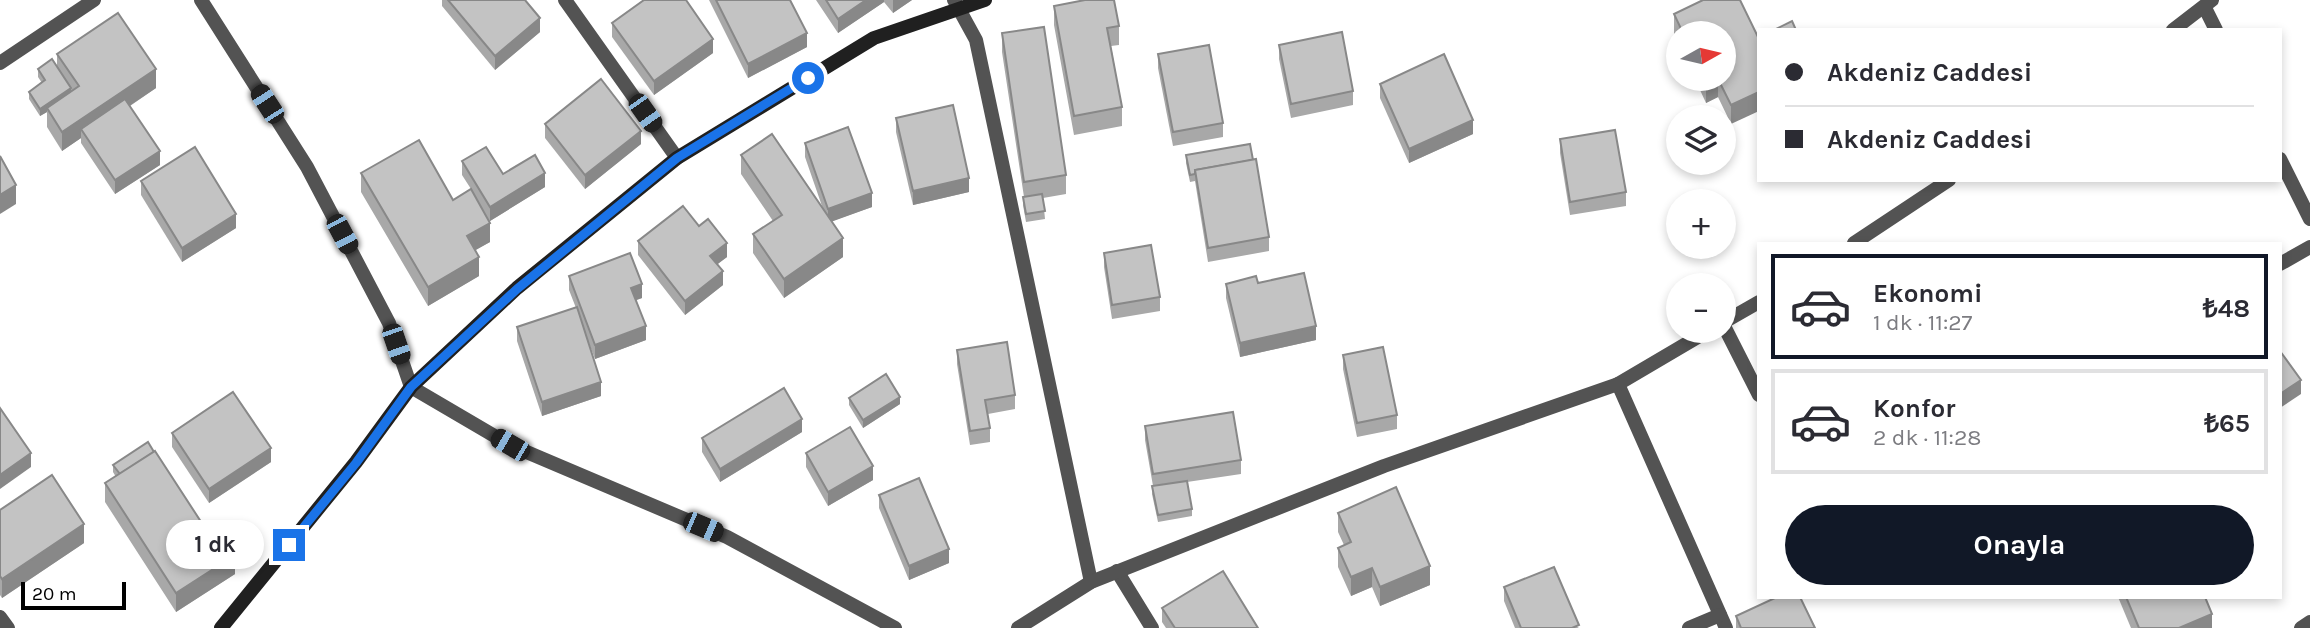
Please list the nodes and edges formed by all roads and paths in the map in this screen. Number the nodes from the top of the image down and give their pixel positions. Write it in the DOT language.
graph roads {
  1 [pos="94,0"];
  2 [pos="201,0"];
  3 [pos="565,0"];
  4 [pos="985,0"];
  5 [pos="956,4"];
  6 [pos="2209,4"];
  7 [pos="2175,28"];
  8 [pos="2215,28"];
  9 [pos="0,63"];
  10 [pos="677,158"];
  11 [pos="2282,163"];
  12 [pos="1946,182"];
  13 [pos="2310,219"];
  14 [pos="1856,242"];
  15 [pos="2310,247"];
  16 [pos="2282,263"];
  17 [pos="1757,303"];
  18 [pos="1736,316"];
  19 [pos="1688,343"];
  20 [pos="1733,343"];
  21 [pos="1618,384"];
  22 [pos="411,387"];
  23 [pos="1757,391"];
  24 [pos="1117,571"];
  25 [pos="1091,582"];
  26 [pos="0,617"];
  27 [pos="1723,622"];
  28 [pos="2310,622"];
  29 [pos="8,628"];
  30 [pos="221,628"];
  31 [pos="895,628"];
  32 [pos="1018,628"];
  33 [pos="1152,628"];
  34 [pos="1689,628"];
  35 [pos="2301,628"];
  1 -- 9 [label="street"];
  2 -- 22 [label="street"];
  3 -- 10 [label="street"];
  4 -- 5 [label="street"];
  5 -- 10 [label="street"];
  5 -- 25 [label="street"];
  6 -- 7 [label="street"];
  6 -- 8 [label="street"];
  10 -- 22 [label="street"];
  11 -- 13 [label="street"];
  12 -- 14 [label="street"];
  15 -- 16 [label="street"];
  17 -- 18 [label="street"];
  19 -- 21 [label="street"];
  20 -- 23 [label="street"];
  21 -- 24 [label="street"];
  21 -- 27 [label="street"];
  22 -- 30 [label="street"];
  22 -- 31 [label="street"];
  24 -- 25 [label="street"];
  24 -- 33 [label="street"];
  25 -- 32 [label="street"];
  26 -- 29 [label="street"];
  27 -- 34 [label="street"];
  28 -- 35 [label="street"];
}
